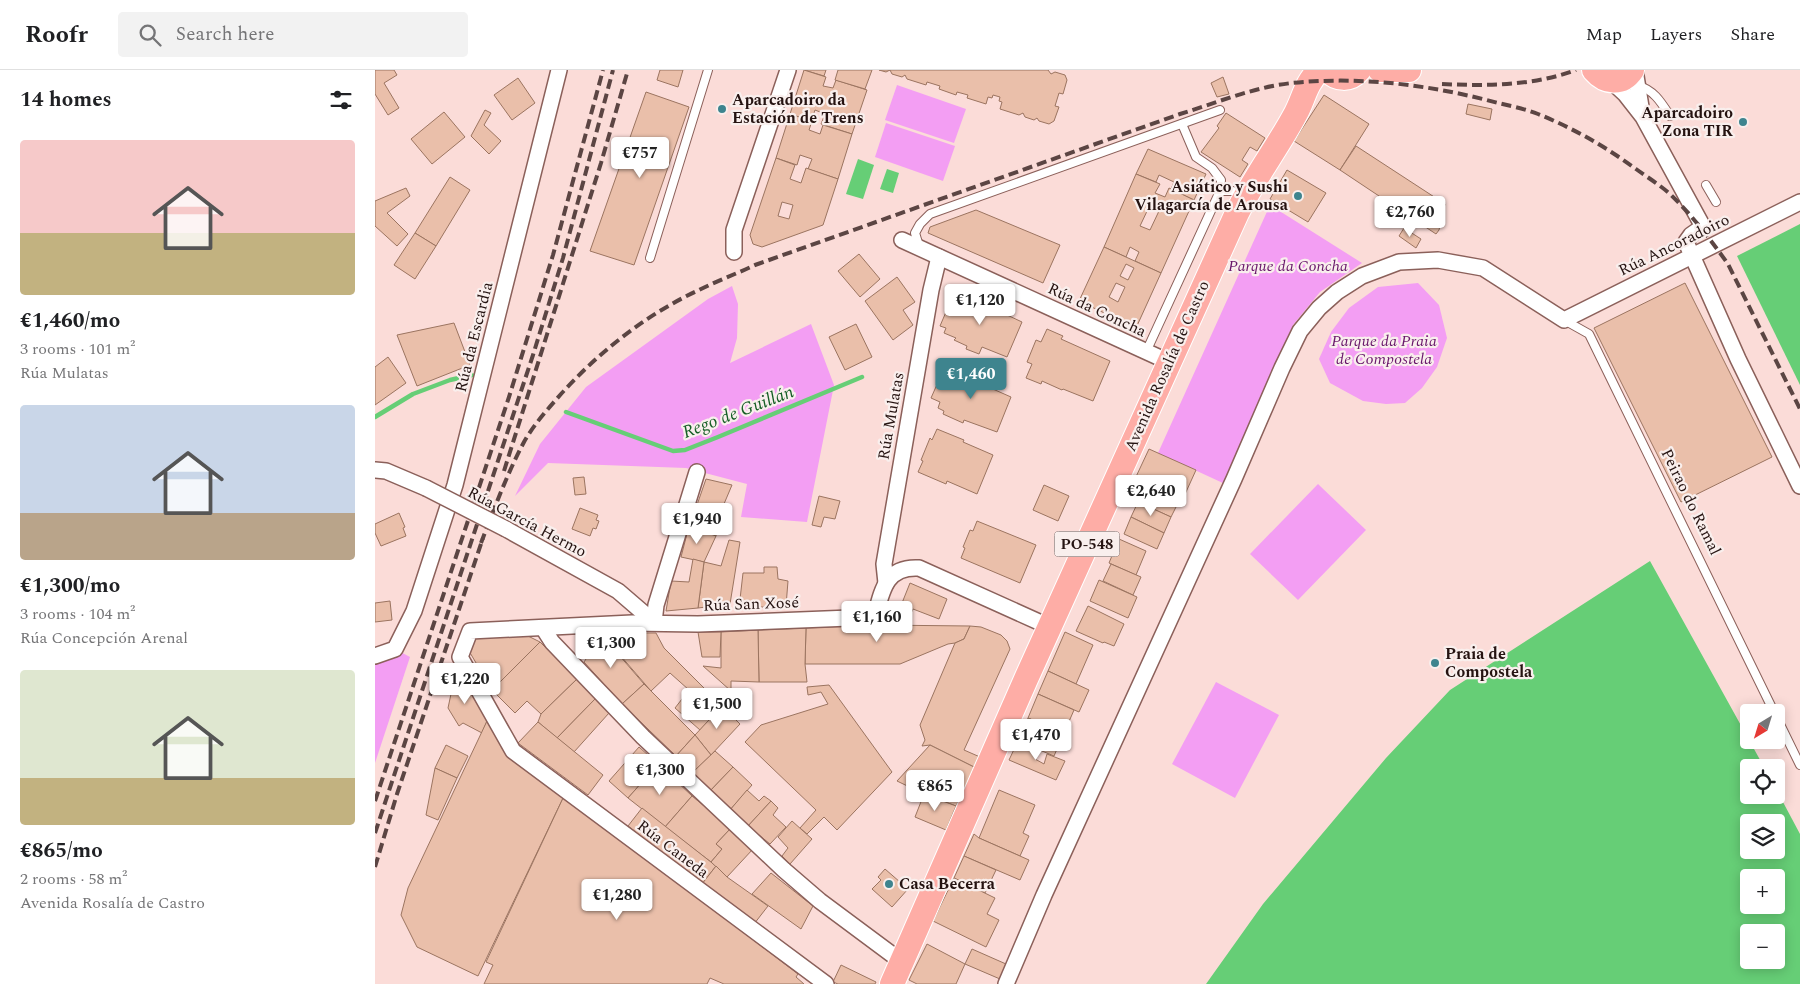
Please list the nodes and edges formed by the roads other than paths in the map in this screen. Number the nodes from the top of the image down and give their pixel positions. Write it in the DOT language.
graph roads {
  1 [pos="559,70"];
  2 [pos="708,70"];
  3 [pos="788,70"];
  4 [pos="1359,70"];
  5 [pos="1380,70"];
  6 [pos="1409,70"];
  7 [pos="1328,72"];
  8 [pos="1613,74"];
  9 [pos="1220,110"];
  10 [pos="1670,116"];
  11 [pos="1643,117"];
  12 [pos="1182,124"];
  13 [pos="1706,185"];
  14 [pos="1220,192"];
  15 [pos="1245,197"];
  16 [pos="1716,202"];
  17 [pos="1800,202"];
  18 [pos="902,240"];
  19 [pos="919,248"];
  20 [pos="734,252"];
  21 [pos="1692,255"];
  22 [pos="939,257"];
  23 [pos="650,258"];
  24 [pos="1564,320"];
  25 [pos="1146,352"];
  26 [pos="1169,362"];
  27 [pos="375,470"];
  28 [pos="697,472"];
  29 [pos="1800,486"];
  30 [pos="886,583"];
  31 [pos="653,622"];
  32 [pos="1050,627"];
  33 [pos="543,628"];
  34 [pos="470,631"];
  35 [pos="375,656"];
  36 [pos="1771,704"];
  37 [pos="1785,734"];
  38 [pos="1800,764"];
  39 [pos="902,962"];
  40 [pos="826,984"];
  41 [pos="892,984"];
  42 [pos="1006,984"];
  1 -- 35 [label="street, Rúa da Escardia"];
  2 -- 23 [label="lane"];
  3 -- 20 [label="street"];
  4 -- 7 [label="main road"];
  5 -- 6 [label="main road"];
  7 -- 15 [label="main road, Avenida Rosalía de Castro / PO-548"];
  8 -- 10 [label="lane"];
  8 -- 11 [label="street"];
  8 -- 11 [label="street"];
  9 -- 12 [label="lane"];
  11 -- 21 [label="street"];
  12 -- 14 [label="lane"];
  12 -- 19 [label="lane"];
  13 -- 16 [label="lane"];
  14 -- 15 [label="lane"];
  14 -- 25 [label="lane"];
  15 -- 26 [label="main road, Avenida Rosalía de Castro / PO-548"];
  17 -- 21 [label="street, Rúa Ancoradoiro"];
  18 -- 19 [label="street, Rúa da Concha"];
  19 -- 22 [label="street, Rúa da Concha"];
  21 -- 24 [label="street, Rúa Ancoradoiro"];
  21 -- 29 [label="street"];
  22 -- 25 [label="street, Rúa da Concha"];
  22 -- 30 [label="street, Rúa Mulatas"];
  24 -- 36 [label="lane, Peirao do Ramal"];
  24 -- 42 [label="street"];
  25 -- 26 [label="street, Rúa da Concha"];
  26 -- 32 [label="main road, Avenida Rosalía de Castro / PO-548"];
  27 -- 31 [label="street, Rúa García Hermo, bridge"];
  28 -- 31 [label="street"];
  30 -- 31 [label="street, Rúa San Xosé"];
  30 -- 32 [label="street"];
  31 -- 33 [label="street, Rúa San Xosé"];
  32 -- 39 [label="main road, Avenida Rosalía de Castro / PO-548"];
  33 -- 34 [label="street, Rúa San Xosé"];
  33 -- 39 [label="street"];
  34 -- 40 [label="street, Rúa Caneda"];
  37 -- 38 [label="lane"];
  39 -- 41 [label="main road, Avenida Rosalía de Castro / PO-548"];
}
